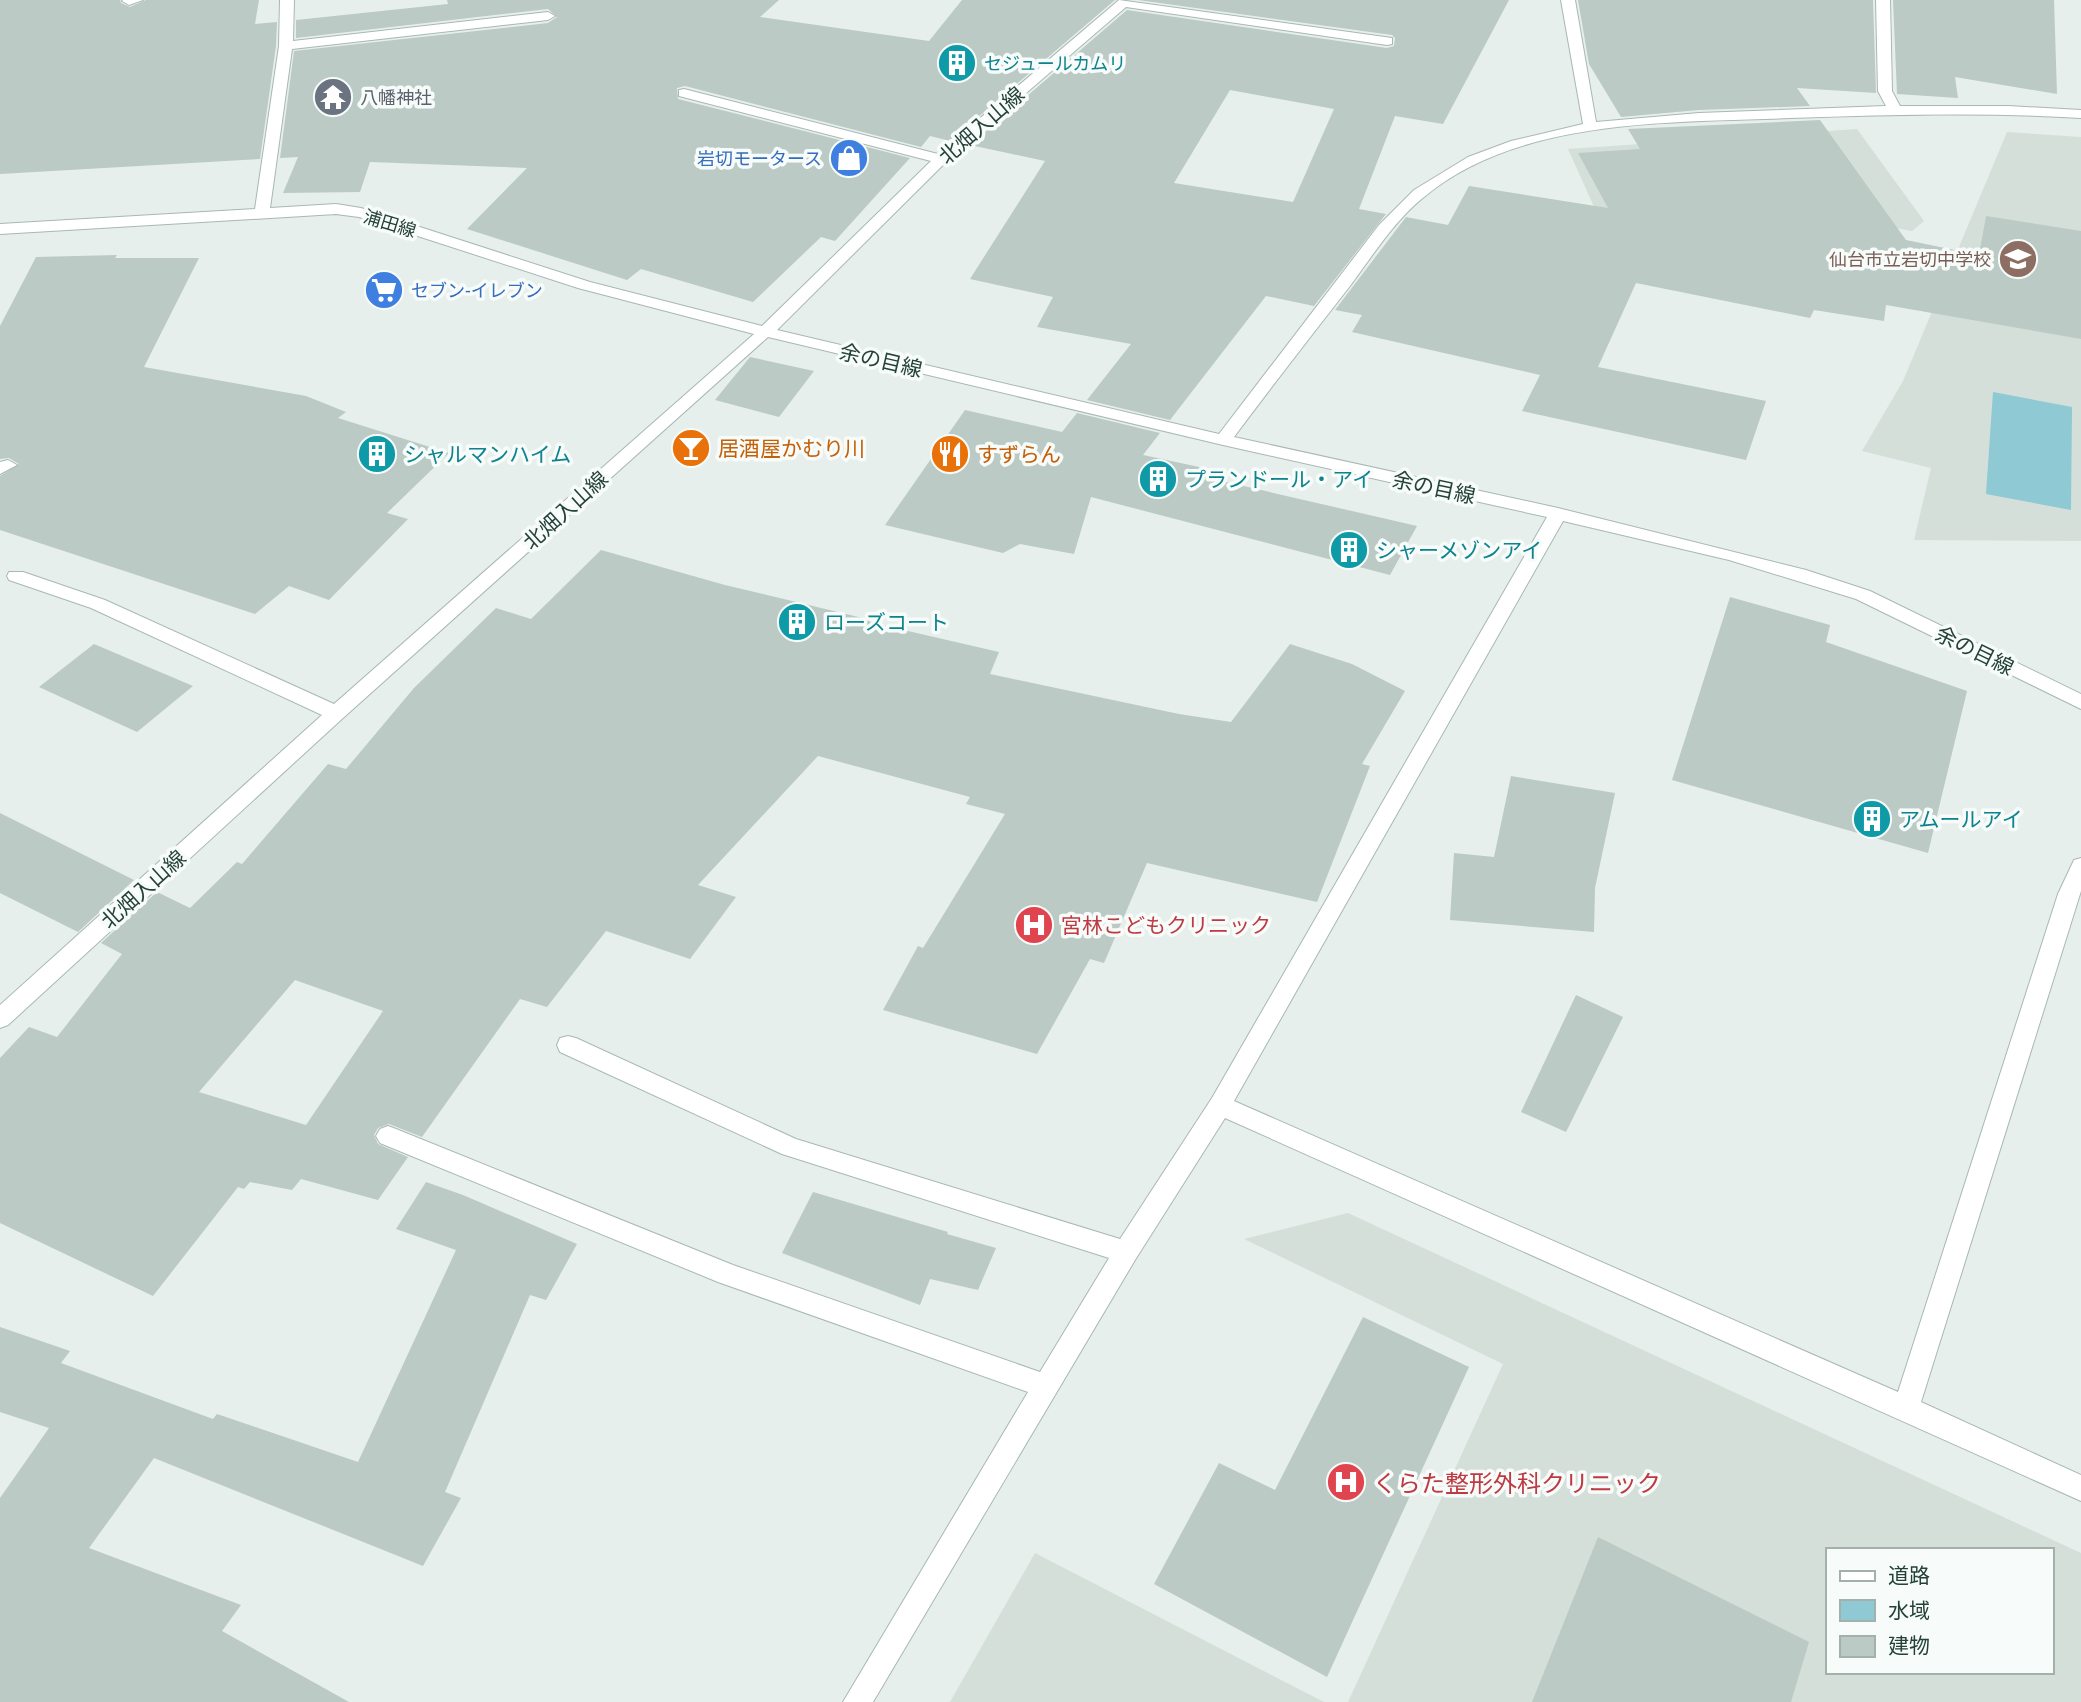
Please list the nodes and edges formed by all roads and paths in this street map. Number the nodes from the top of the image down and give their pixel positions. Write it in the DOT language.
graph roads {
  1 [pos="136,0"];
  2 [pos="287,0"];
  3 [pos="1568,0"];
  4 [pos="1883,0"];
  5 [pos="129,1"];
  6 [pos="1126,1"];
  7 [pos="548,16"];
  8 [pos="1387,41"];
  9 [pos="286,46"];
  10 [pos="684,93"];
  11 [pos="1895,110"];
  12 [pos="2081,114"];
  13 [pos="1590,126"];
  14 [pos="941,159"];
  15 [pos="262,214"];
  16 [pos="0,229"];
  17 [pos="766,331"];
  18 [pos="1223,440"];
  19 [pos="1558,514"];
  20 [pos="16,576"];
  21 [pos="2081,702"];
  22 [pos="336,713"];
  23 [pos="2081,866"];
  24 [pos="0,1019"];
  25 [pos="568,1045"];
  26 [pos="1220,1105"];
  27 [pos="388,1136"];
  28 [pos="1126,1252"];
  29 [pos="1045,1386"];
  30 [pos="1906,1408"];
  31 [pos="2081,1488"];
  32 [pos="857,1702"];
  1 -- 5 [label="street"];
  2 -- 9 [label="street"];
  3 -- 13 [label="street"];
  4 -- 11 [label="street"];
  6 -- 8 [label="street"];
  6 -- 14 [label="street, 北畑入山線"];
  7 -- 9 [label="street"];
  9 -- 15 [label="street"];
  10 -- 14 [label="street"];
  11 -- 12 [label="street"];
  11 -- 13 [label="street"];
  13 -- 18 [label="street"];
  14 -- 17 [label="street, 北畑入山線"];
  15 -- 16 [label="street, 浦田線"];
  15 -- 17 [label="street, 浦田線"];
  17 -- 18 [label="street, 余の目線"];
  17 -- 22 [label="street, 北畑入山線"];
  18 -- 19 [label="street, 余の目線"];
  19 -- 21 [label="street, 余の目線"];
  19 -- 26 [label="street"];
  20 -- 22 [label="street"];
  22 -- 24 [label="street, 北畑入山線"];
  23 -- 30 [label="street"];
  25 -- 28 [label="street"];
  26 -- 28 [label="street"];
  26 -- 30 [label="street"];
  27 -- 29 [label="street"];
  28 -- 29 [label="street"];
  29 -- 32 [label="street"];
  30 -- 31 [label="street"];
}
